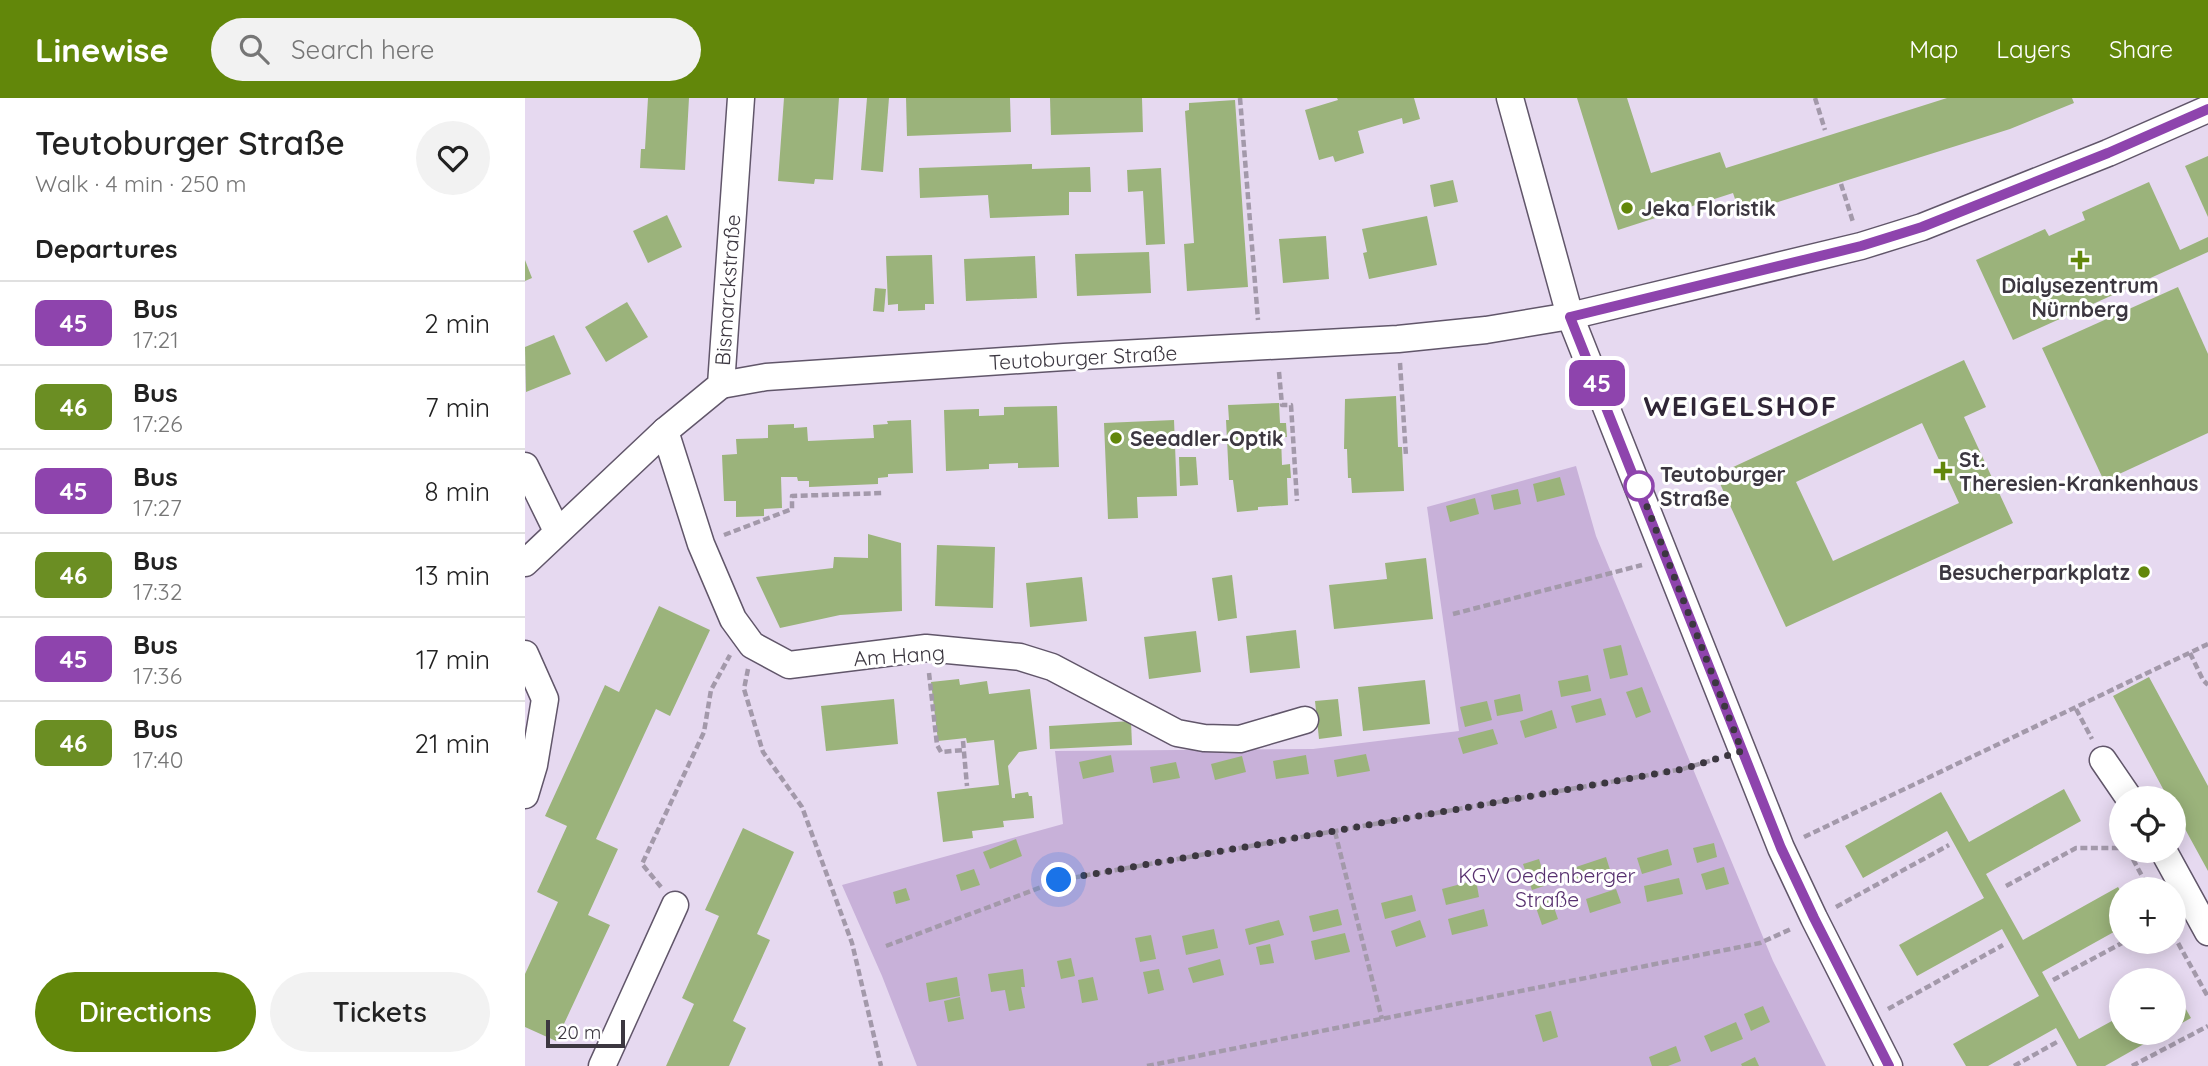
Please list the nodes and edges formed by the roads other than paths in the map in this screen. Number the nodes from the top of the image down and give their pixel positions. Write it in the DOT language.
graph roads {
  1 [pos="741,98"];
  2 [pos="1510,98"];
  3 [pos="2208,109"];
  4 [pos="1570,317"];
  5 [pos="721,385"];
  6 [pos="665,431"];
  7 [pos="525,466"];
  8 [pos="557,531"];
  9 [pos="525,563"];
  10 [pos="525,654"];
  11 [pos="1305,720"];
  12 [pos="2103,760"];
  13 [pos="2121,786"];
  14 [pos="525,795"];
  15 [pos="2170,863"];
  16 [pos="675,905"];
  17 [pos="2208,932"];
  18 [pos="601,1066"];
  19 [pos="1889,1066"];
  1 -- 5 [label="street, Bismarckstraße"];
  2 -- 4 [label="street"];
  3 -- 4 [label="street, Teutoburger Straße"];
  4 -- 5 [label="street, Teutoburger Straße"];
  4 -- 19 [label="street"];
  5 -- 6 [label="street, Bismarckstraße"];
  6 -- 8 [label="street, Bismarckstraße"];
  6 -- 11 [label="street, Am Hang"];
  7 -- 8 [label="street"];
  8 -- 9 [label="street, Bismarckstraße"];
  10 -- 14 [label="street"];
  12 -- 13 [label="street"];
  15 -- 17 [label="street"];
  16 -- 18 [label="street"];
}
